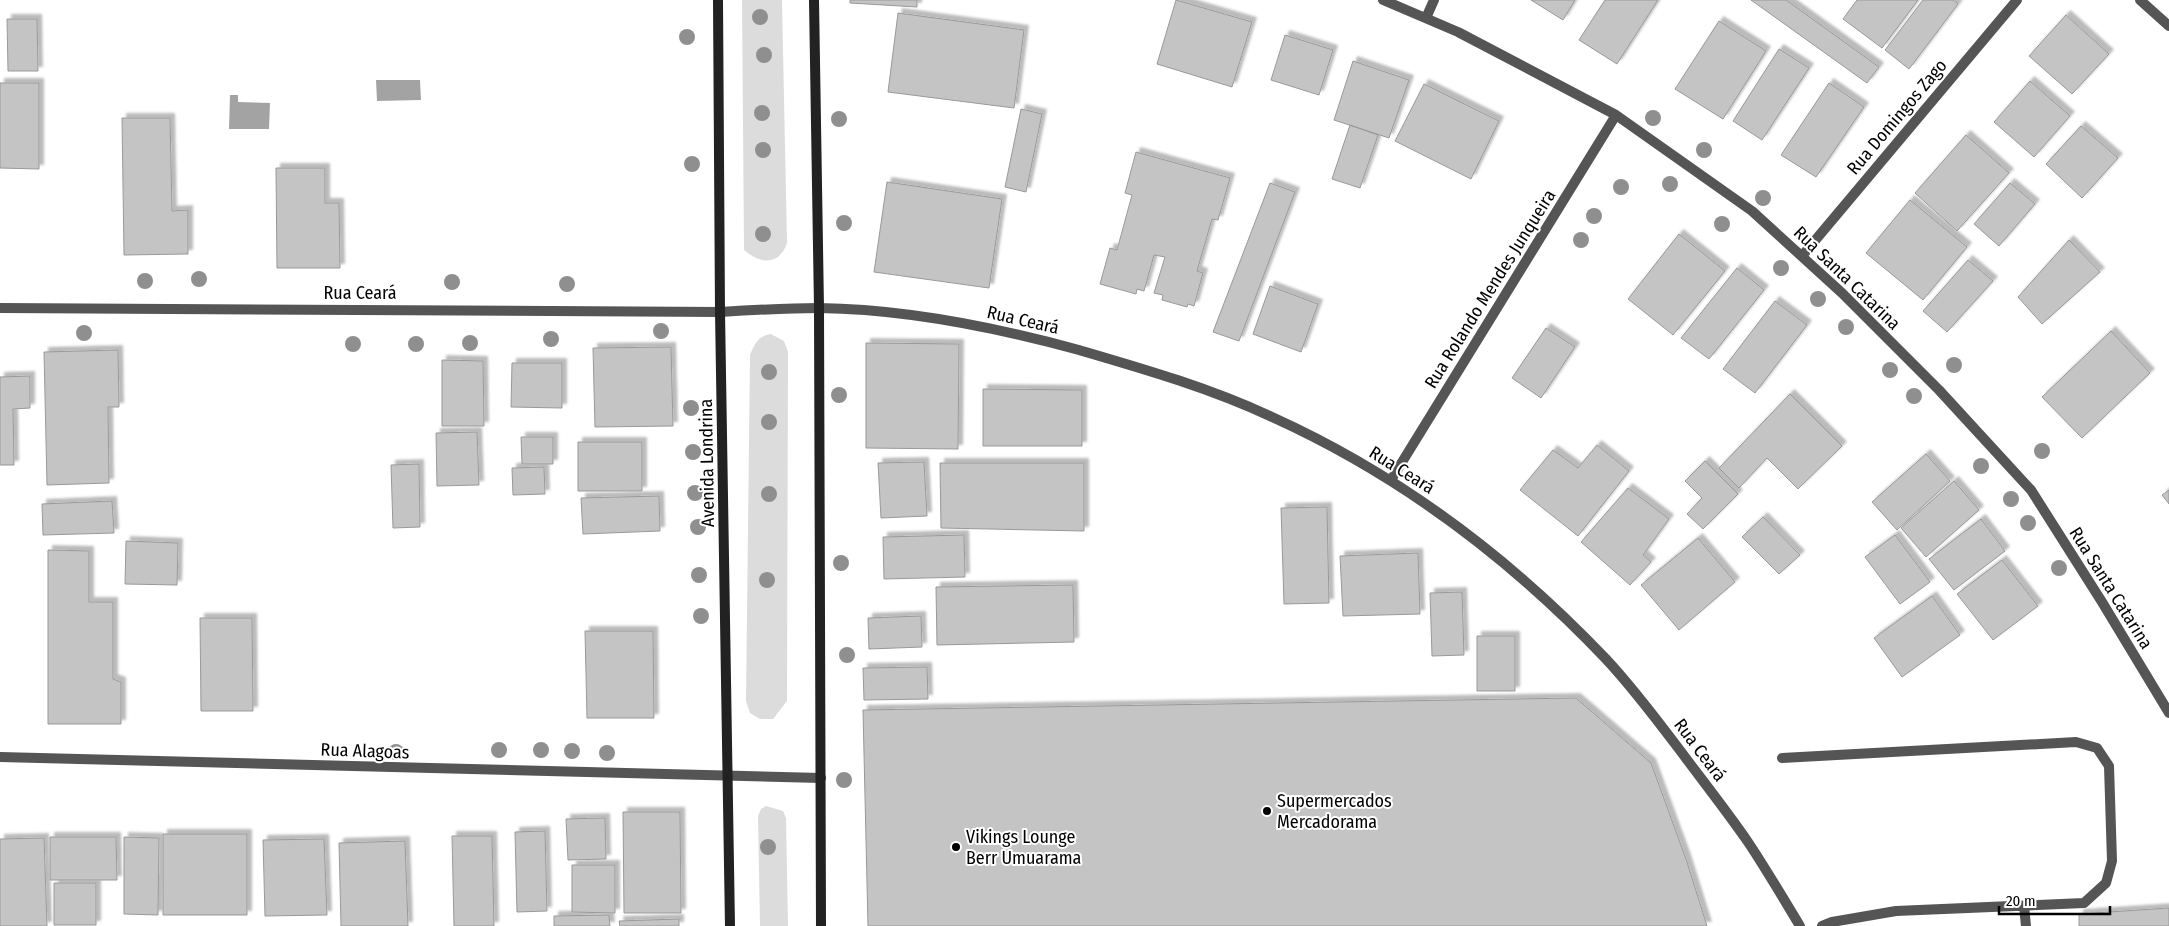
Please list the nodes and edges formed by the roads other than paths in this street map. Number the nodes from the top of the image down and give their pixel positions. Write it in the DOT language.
graph roads {
  1 [pos="718,0"];
  2 [pos="814,0"];
  3 [pos="1383,0"];
  4 [pos="1434,0"];
  5 [pos="2017,0"];
  6 [pos="2140,0"];
  7 [pos="1426,18"];
  8 [pos="2169,26"];
  9 [pos="1616,114"];
  10 [pos="1802,256"];
  11 [pos="0,308"];
  12 [pos="820,308"];
  13 [pos="720,312"];
  14 [pos="1391,480"];
  15 [pos="2169,713"];
  16 [pos="0,757"];
  17 [pos="1782,758"];
  18 [pos="729,777"];
  19 [pos="821,778"];
  20 [pos="2024,906"];
  21 [pos="730,926"];
  22 [pos="821,926"];
  23 [pos="1800,926"];
  24 [pos="1822,926"];
  25 [pos="2026,926"];
  1 -- 13 [label="main road, Avenida Londrina"];
  2 -- 12 [label="main road"];
  3 -- 7 [label="street, Rua Santa Catarina"];
  4 -- 7 [label="street"];
  5 -- 10 [label="street, Rua Domingos Zago"];
  6 -- 8 [label="street"];
  7 -- 9 [label="street, Rua Santa Catarina"];
  9 -- 10 [label="street, Rua Santa Catarina"];
  9 -- 14 [label="street, Rua Rolando Mendes Junqueira"];
  10 -- 15 [label="street, Rua Santa Catarina"];
  11 -- 13 [label="street, Rua Ceará"];
  12 -- 13 [label="street, Rua Ceará"];
  12 -- 14 [label="street, Rua Ceará"];
  12 -- 19 [label="main road"];
  13 -- 18 [label="main road, Avenida Londrina"];
  14 -- 23 [label="street, Rua Ceará"];
  16 -- 18 [label="street, Rua Alagoas"];
  17 -- 20 [label="street"];
  18 -- 19 [label="street, Rua Alagoas"];
  18 -- 21 [label="main road, Avenida Londrina"];
  19 -- 22 [label="main road"];
  20 -- 24 [label="street"];
  20 -- 25 [label="street"];
}
